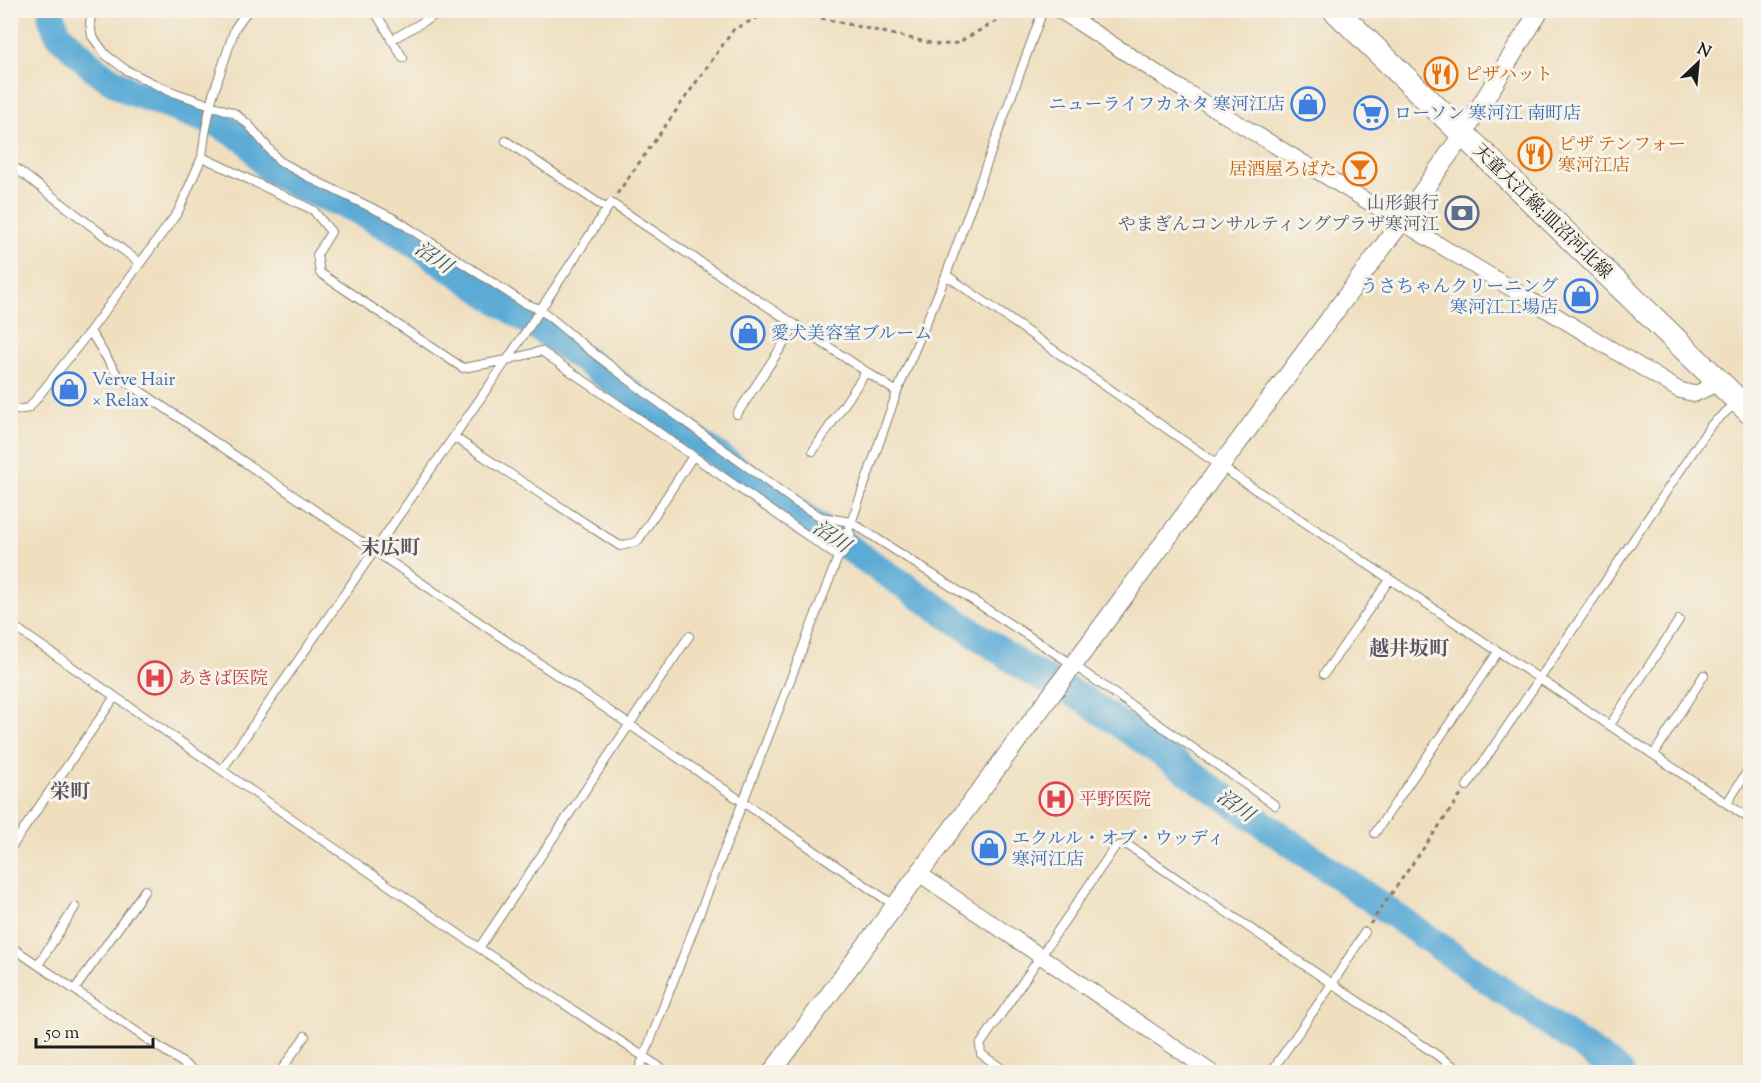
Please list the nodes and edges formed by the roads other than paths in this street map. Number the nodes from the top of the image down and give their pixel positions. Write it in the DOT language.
graph roads {
  1 [pos="92,10"];
  2 [pos="248,10"];
  3 [pos="374,10"];
  4 [pos="444,10"];
  5 [pos="1043,10"];
  6 [pos="1059,10"];
  7 [pos="1335,10"];
  8 [pos="1540,10"];
  9 [pos="391,40"];
  10 [pos="403,58"];
  11 [pos="212,101"];
  12 [pos="1463,134"];
  13 [pos="506,141"];
  14 [pos="202,157"];
  15 [pos="10,164"];
  16 [pos="609,206"];
  17 [pos="1402,221"];
  18 [pos="140,263"];
  19 [pos="946,275"];
  20 [pos="540,309"];
  21 [pos="796,325"];
  22 [pos="90,331"];
  23 [pos="507,360"];
  24 [pos="867,372"];
  25 [pos="1720,382"];
  26 [pos="897,392"];
  27 [pos="1745,407"];
  28 [pos="10,411"];
  29 [pos="737,414"];
  30 [pos="454,437"];
  31 [pos="813,451"];
  32 [pos="693,456"];
  33 [pos="1220,466"];
  34 [pos="849,529"];
  35 [pos="375,552"];
  36 [pos="839,554"];
  37 [pos="1389,579"];
  38 [pos="1679,621"];
  39 [pos="10,624"];
  40 [pos="689,636"];
  41 [pos="1498,652"];
  42 [pos="1072,664"];
  43 [pos="1324,674"];
  44 [pos="1704,675"];
  45 [pos="1539,679"];
  46 [pos="114,698"];
  47 [pos="629,724"];
  48 [pos="1610,725"];
  49 [pos="1654,754"];
  50 [pos="1750,767"];
  51 [pos="222,770"];
  52 [pos="1467,786"];
  53 [pos="742,801"];
  54 [pos="1727,803"];
  55 [pos="1275,805"];
  56 [pos="1750,819"];
  57 [pos="1375,833"];
  58 [pos="10,849"];
  59 [pos="918,873"];
  60 [pos="145,890"];
  61 [pos="894,905"];
  62 [pos="75,907"];
  63 [pos="1365,932"];
  64 [pos="10,946"];
  65 [pos="479,948"];
  66 [pos="1040,956"];
  67 [pos="38,965"];
  68 [pos="1332,984"];
  69 [pos="75,989"];
  70 [pos="305,1036"];
  71 [pos="643,1056"];
  72 [pos="196,1072"];
  73 [pos="280,1072"];
  74 [pos="638,1072"];
  75 [pos="667,1072"];
  76 [pos="772,1072"];
  77 [pos="1007,1072"];
  78 [pos="1211,1072"];
  79 [pos="1271,1072"];
  80 [pos="1462,1072"];
  1 -- 11 [label="lane"];
  2 -- 11 [label="lane"];
  3 -- 9 [label="lane"];
  4 -- 9 [label="lane"];
  5 -- 19 [label="lane"];
  6 -- 17 [label="street"];
  7 -- 12 [label="main road, 天童大江線;皿沼河北線"];
  8 -- 12 [label="street"];
  9 -- 10 [label="lane"];
  11 -- 14 [label="lane"];
  11 -- 20 [label="lane"];
  12 -- 17 [label="street"];
  12 -- 25 [label="main road, 天童大江線;皿沼河北線"];
  13 -- 16 [label="lane"];
  14 -- 18 [label="lane"];
  14 -- 23 [label="lane"];
  15 -- 18 [label="lane"];
  16 -- 20 [label="lane"];
  16 -- 21 [label="lane"];
  17 -- 25 [label="street"];
  17 -- 33 [label="street"];
  18 -- 22 [label="lane"];
  19 -- 26 [label="lane"];
  19 -- 33 [label="lane"];
  20 -- 23 [label="lane"];
  20 -- 34 [label="lane"];
  21 -- 24 [label="lane"];
  21 -- 29 [label="lane"];
  22 -- 28 [label="lane"];
  22 -- 35 [label="lane"];
  23 -- 30 [label="lane"];
  23 -- 32 [label="lane"];
  24 -- 26 [label="lane"];
  24 -- 31 [label="lane"];
  25 -- 27 [label="main road, 天童大江線;皿沼河北線"];
  26 -- 34 [label="lane"];
  27 -- 45 [label="lane"];
  30 -- 32 [label="lane"];
  30 -- 35 [label="lane"];
  32 -- 36 [label="lane"];
  33 -- 37 [label="lane"];
  33 -- 42 [label="street"];
  34 -- 36 [label="street"];
  34 -- 42 [label="lane"];
  35 -- 47 [label="lane"];
  35 -- 51 [label="lane"];
  36 -- 53 [label="lane"];
  37 -- 41 [label="lane"];
  37 -- 43 [label="lane"];
  38 -- 48 [label="lane"];
  39 -- 46 [label="lane"];
  40 -- 47 [label="lane"];
  41 -- 45 [label="lane"];
  41 -- 57 [label="lane"];
  42 -- 55 [label="lane"];
  42 -- 59 [label="street"];
  44 -- 49 [label="lane"];
  45 -- 48 [label="lane"];
  45 -- 52 [label="lane"];
  46 -- 51 [label="lane"];
  46 -- 58 [label="lane"];
  47 -- 53 [label="lane"];
  47 -- 65 [label="lane"];
  48 -- 49 [label="lane"];
  49 -- 54 [label="lane"];
  50 -- 54 [label="lane"];
  51 -- 65 [label="lane"];
  53 -- 61 [label="lane"];
  53 -- 71 [label="lane"];
  54 -- 56 [label="lane"];
  59 -- 61 [label="street"];
  59 -- 66 [label="street"];
  60 -- 69 [label="lane"];
  61 -- 76 [label="street"];
  62 -- 67 [label="lane"];
  63 -- 68 [label="lane"];
  64 -- 67 [label="lane"];
  65 -- 71 [label="lane"];
  66 -- 68 [label="lane"];
  66 -- 77 [label="lane"];
  66 -- 78 [label="street"];
  67 -- 69 [label="lane"];
  68 -- 79 [label="lane"];
  68 -- 80 [label="lane"];
  69 -- 72 [label="lane"];
  70 -- 73 [label="lane"];
  71 -- 74 [label="lane"];
  71 -- 75 [label="lane"];
}
